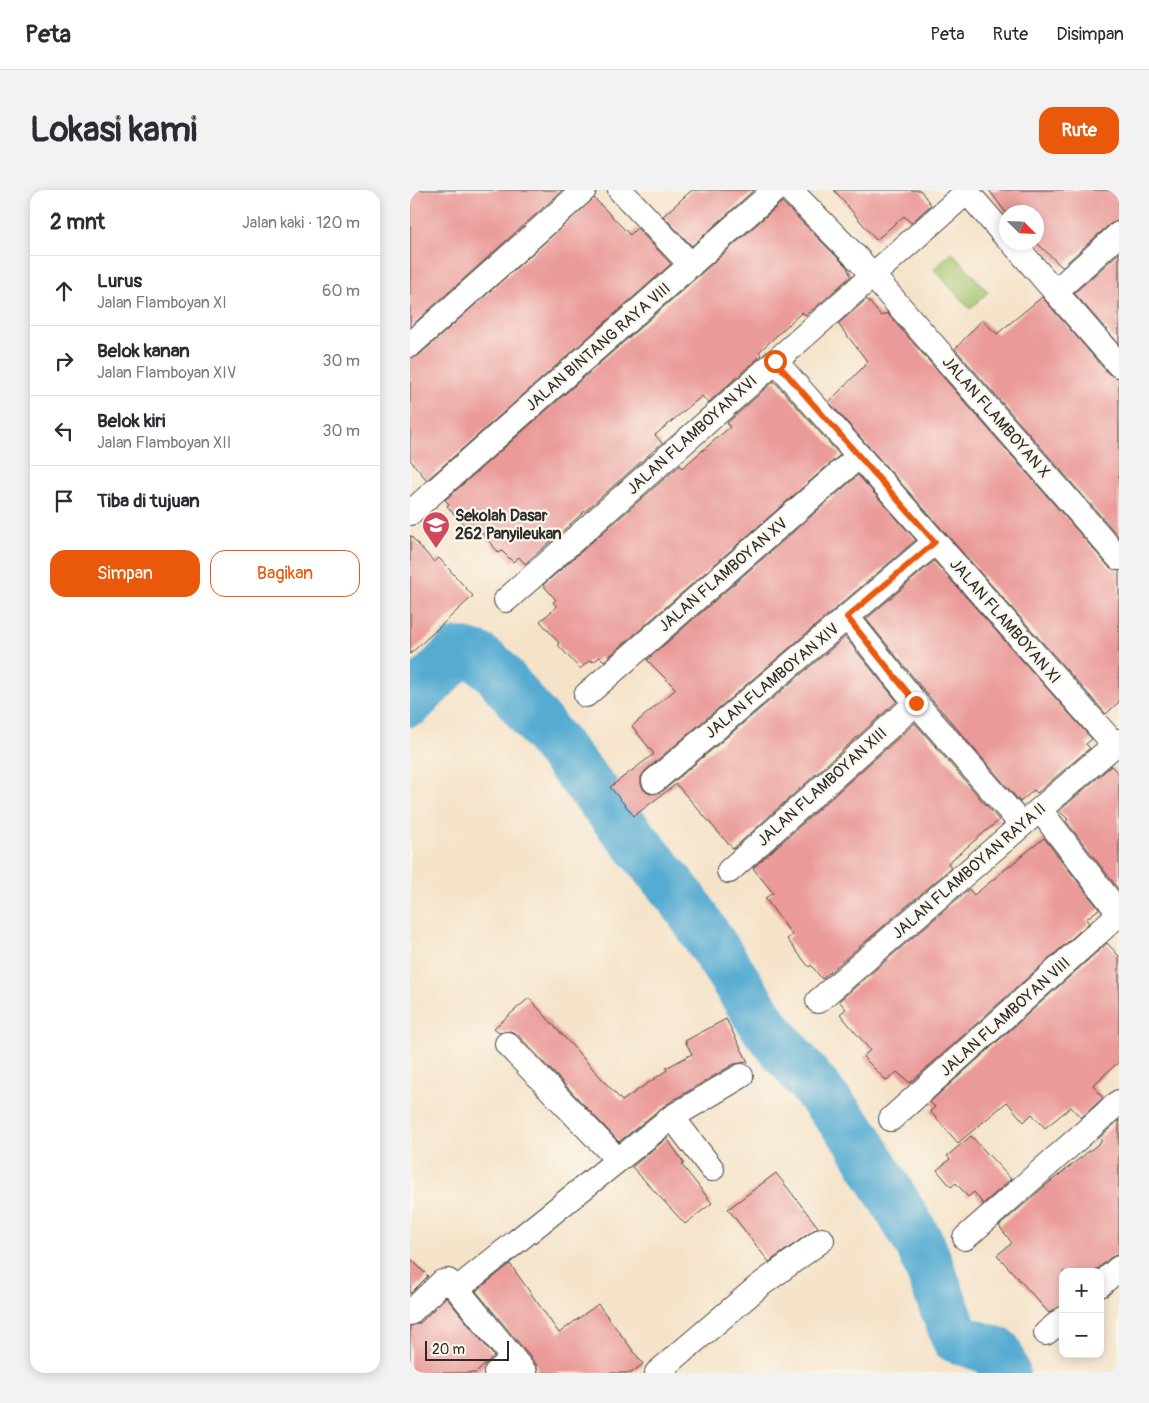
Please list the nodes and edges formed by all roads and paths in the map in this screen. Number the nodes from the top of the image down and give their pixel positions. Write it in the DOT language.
graph roads {
  1 [pos="584,190"];
  2 [pos="620,190"];
  3 [pos="775,190"];
  4 [pos="790,190"];
  5 [pos="968,191"];
  6 [pos="999,229"];
  7 [pos="1119,234"];
  8 [pos="1019,250"];
  9 [pos="691,265"];
  10 [pos="872,276"];
  11 [pos="1055,292"];
  12 [pos="410,345"];
  13 [pos="775,361"];
  14 [pos="1119,365"];
  15 [pos="859,456"];
  16 [pos="414,503"];
  17 [pos="935,542"];
  18 [pos="1119,558"];
  19 [pos="506,600"];
  20 [pos="847,617"];
  21 [pos="586,695"];
  22 [pos="916,703"];
  23 [pos="1117,743"];
  24 [pos="654,780"];
  25 [pos="1031,817"];
  26 [pos="729,871"];
  27 [pos="1119,913"];
  28 [pos="818,1002"];
  29 [pos="507,1044"];
  30 [pos="741,1076"];
  31 [pos="1119,1102"];
  32 [pos="672,1117"];
  33 [pos="891,1119"];
  34 [pos="618,1160"];
  35 [pos="712,1169"];
  36 [pos="965,1238"];
  37 [pos="822,1240"];
  38 [pos="1119,1268"];
  39 [pos="1104,1281"];
  40 [pos="457,1289"];
  41 [pos="410,1313"];
  42 [pos="511,1368"];
  43 [pos="656,1373"];
  1 -- 12 [label="street"];
  2 -- 9 [label="street"];
  3 -- 9 [label="street, JALAN BINTANG RAYA VIII"];
  4 -- 10 [label="street, JALAN FLAMBOYAN X"];
  5 -- 6 [label="street"];
  5 -- 10 [label="street, JALAN FLAMBOYAN XVI"];
  7 -- 11 [label="street"];
  8 -- 11 [label="street"];
  9 -- 16 [label="street, JALAN BINTANG RAYA VIII"];
  10 -- 13 [label="street, JALAN FLAMBOYAN XVI"];
  10 -- 18 [label="street, JALAN FLAMBOYAN X"];
  11 -- 14 [label="street"];
  13 -- 15 [label="street, JALAN FLAMBOYAN XI"];
  13 -- 19 [label="street, JALAN FLAMBOYAN XVI"];
  15 -- 17 [label="street, JALAN FLAMBOYAN XI"];
  15 -- 21 [label="street, JALAN FLAMBOYAN XV"];
  17 -- 20 [label="street, JALAN FLAMBOYAN XIV"];
  17 -- 23 [label="street, JALAN FLAMBOYAN XI"];
  20 -- 22 [label="street"];
  20 -- 24 [label="street, JALAN FLAMBOYAN XIV"];
  22 -- 25 [label="street"];
  22 -- 26 [label="street, JALAN FLAMBOYAN XIII"];
  23 -- 25 [label="street, JALAN FLAMBOYAN RAYA II"];
  25 -- 27 [label="street"];
  25 -- 28 [label="street, JALAN FLAMBOYAN RAYA II"];
  27 -- 33 [label="street, JALAN FLAMBOYAN VIII"];
  29 -- 34 [label="street"];
  30 -- 32 [label="street"];
  31 -- 36 [label="street"];
  32 -- 34 [label="street"];
  32 -- 35 [label="street"];
  34 -- 40 [label="street"];
  37 -- 43 [label="street"];
  38 -- 39 [label="street"];
  40 -- 41 [label="street"];
  40 -- 42 [label="street"];
}
